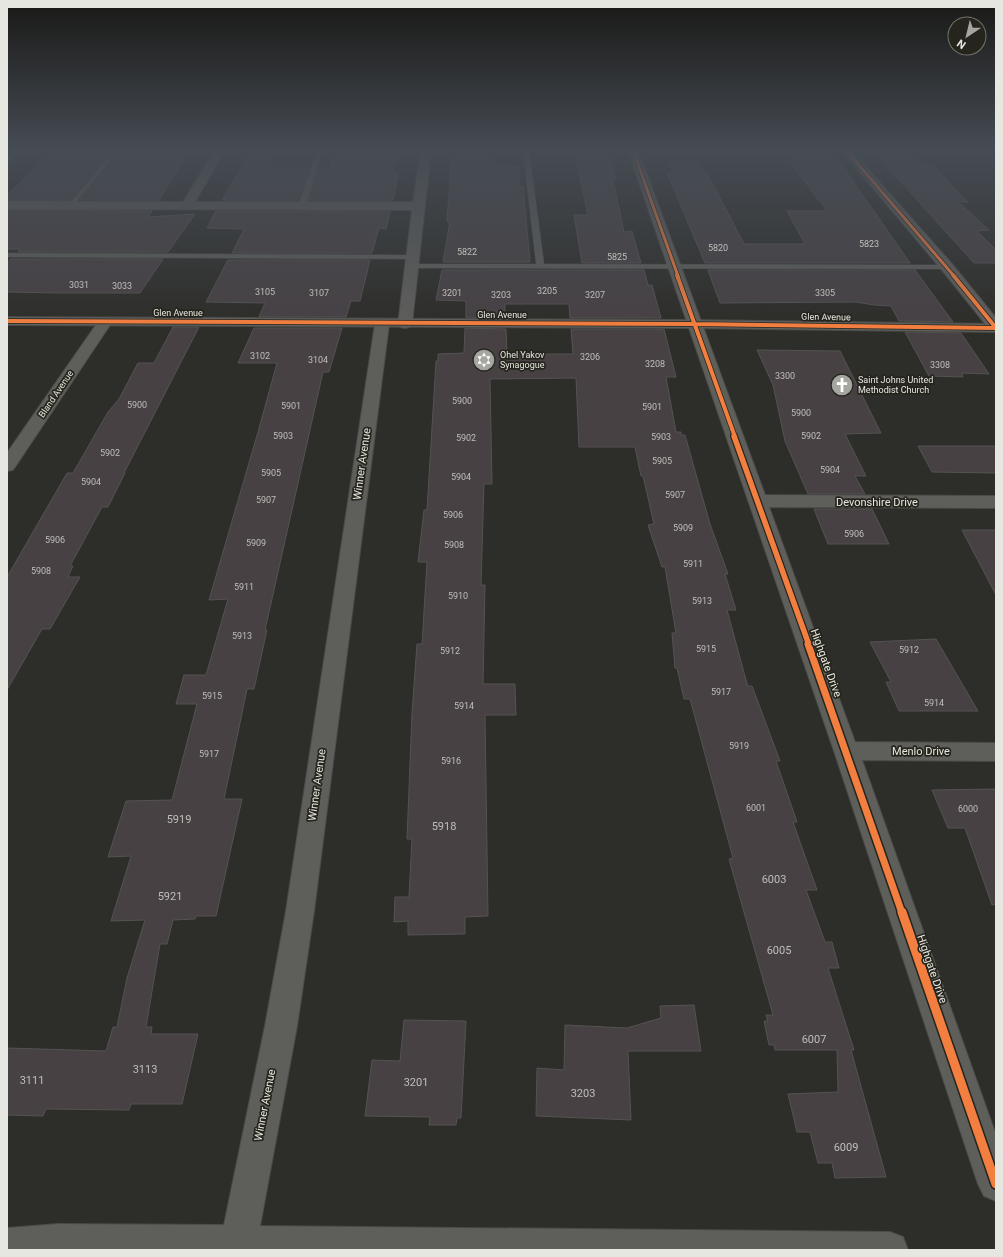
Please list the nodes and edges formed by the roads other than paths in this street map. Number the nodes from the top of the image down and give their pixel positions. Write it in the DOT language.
graph roads {
  1 [pos="420,209"];
  2 [pos="533,209"];
  3 [pos="654,209"];
  4 [pos="897,209"];
  5 [pos="7,255"];
  6 [pos="411,262"];
  7 [pos="540,265"];
  8 [pos="674,266"];
  9 [pos="947,267"];
  10 [pos="7,322"];
  11 [pos="105,322"];
  12 [pos="394,324"];
  13 [pos="695,324"];
  14 [pos="996,328"];
  15 [pos="7,466"];
  16 [pos="757,501"];
  17 [pos="996,502"];
  18 [pos="846,751"];
  19 [pos="996,752"];
  20 [pos="996,1184"];
  21 [pos="238,1244"];
  22 [pos="7,1246"];
  23 [pos="890,1250"];
  1 -- 6 [label="street, Winner Avenue"];
  2 -- 7 [label="lane"];
  3 -- 8 [label="street, Highgate Drive"];
  4 -- 9 [label="street"];
  5 -- 6 [label="lane"];
  6 -- 7 [label="lane"];
  6 -- 12 [label="street, Winner Avenue"];
  7 -- 8 [label="lane"];
  8 -- 9 [label="lane"];
  8 -- 13 [label="street, Highgate Drive"];
  9 -- 14 [label="street"];
  10 -- 11 [label="street, Glen Avenue"];
  11 -- 12 [label="street, Glen Avenue"];
  11 -- 15 [label="street, Bland Avenue"];
  12 -- 13 [label="street, Glen Avenue"];
  12 -- 21 [label="street, Winner Avenue"];
  13 -- 14 [label="street, Glen Avenue"];
  13 -- 16 [label="street, Highgate Drive"];
  16 -- 17 [label="street, Devonshire Drive"];
  16 -- 18 [label="street, Highgate Drive"];
  18 -- 19 [label="street, Menlo Drive"];
  18 -- 20 [label="street, Highgate Drive"];
  21 -- 22 [label="street"];
  21 -- 23 [label="street"];
}
